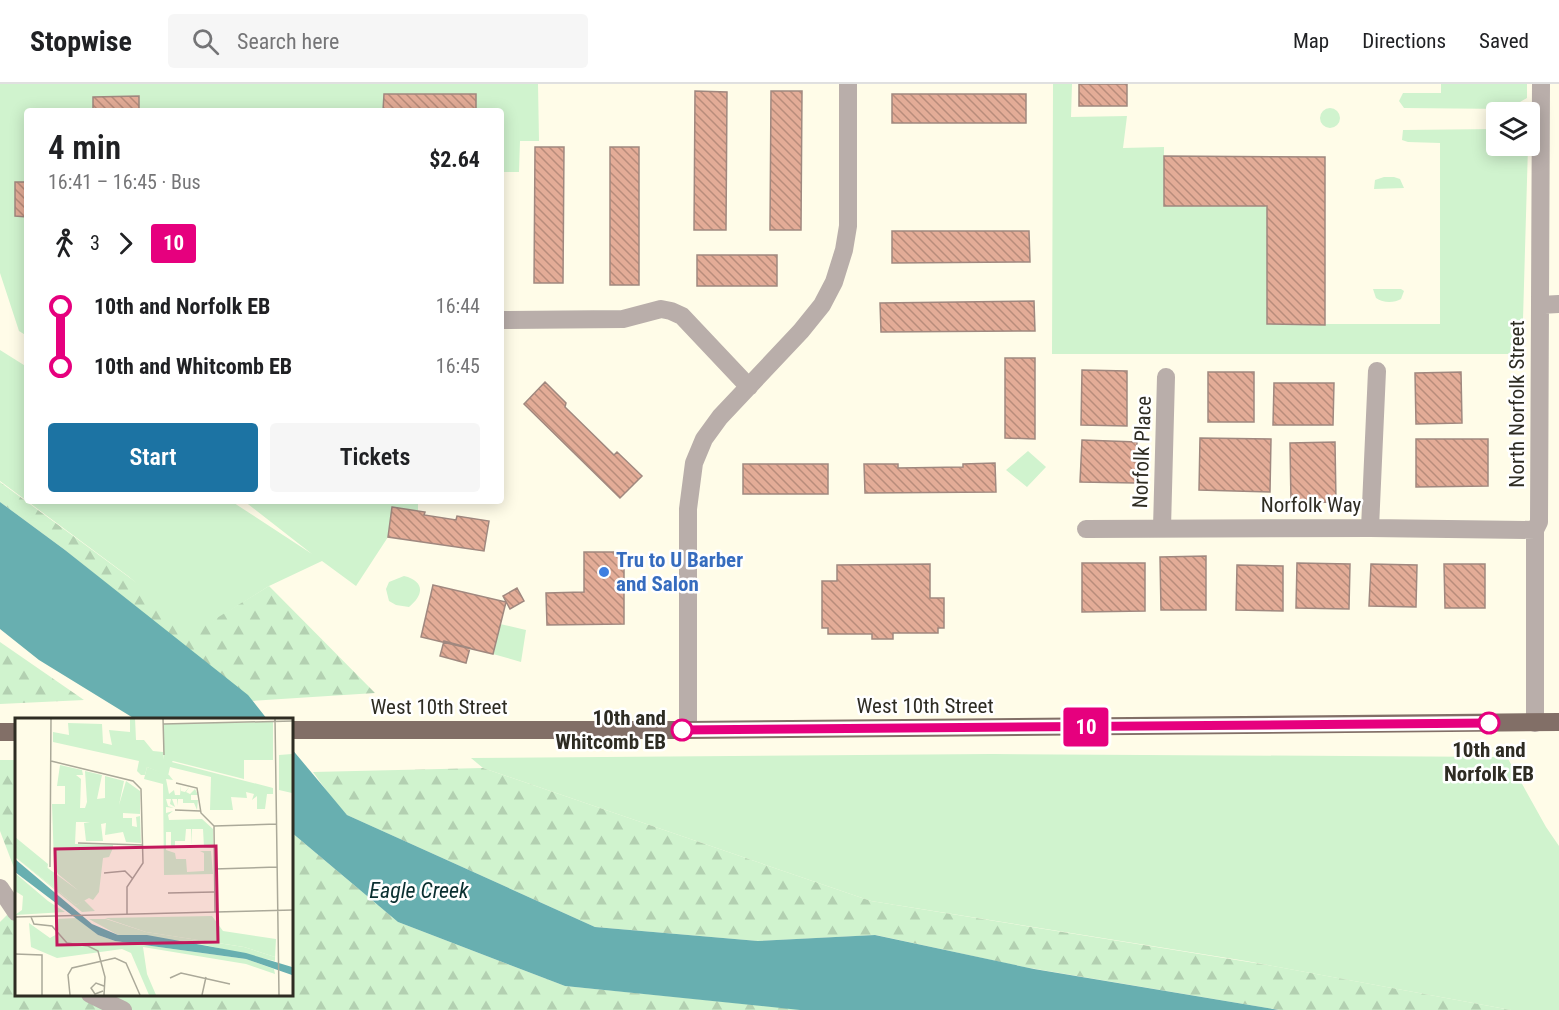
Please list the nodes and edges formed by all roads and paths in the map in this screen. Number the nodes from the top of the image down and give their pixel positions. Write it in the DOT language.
graph roads {
  1 [pos="848,84"];
  2 [pos="1541,84"];
  3 [pos="1559,304"];
  4 [pos="1540,305"];
  5 [pos="504,320"];
  6 [pos="1377,370"];
  7 [pos="1166,377"];
  8 [pos="749,387"];
  9 [pos="1162,528"];
  10 [pos="1370,528"];
  11 [pos="1086,529"];
  12 [pos="1535,530"];
  13 [pos="1559,722"];
  14 [pos="1536,723"];
  15 [pos="292,730"];
  16 [pos="688,730"];
  17 [pos="0,888"];
  18 [pos="15,910"];
  19 [pos="94,995"];
  20 [pos="123,1010"];
  1 -- 8 [label="street"];
  2 -- 4 [label="street, North Norfolk Street"];
  3 -- 4 [label="street"];
  4 -- 12 [label="street, North Norfolk Street"];
  5 -- 8 [label="street"];
  6 -- 10 [label="street"];
  7 -- 9 [label="street, Norfolk Place"];
  8 -- 16 [label="street"];
  9 -- 10 [label="street, Norfolk Way"];
  9 -- 11 [label="street, Norfolk Way"];
  10 -- 12 [label="street, Norfolk Way"];
  12 -- 14 [label="street, North Norfolk Street"];
  13 -- 14 [label="main road, West 10th Street"];
  14 -- 16 [label="main road, West 10th Street"];
  15 -- 16 [label="main road, West 10th Street"];
  17 -- 18 [label="street"];
  19 -- 20 [label="street"];
}
